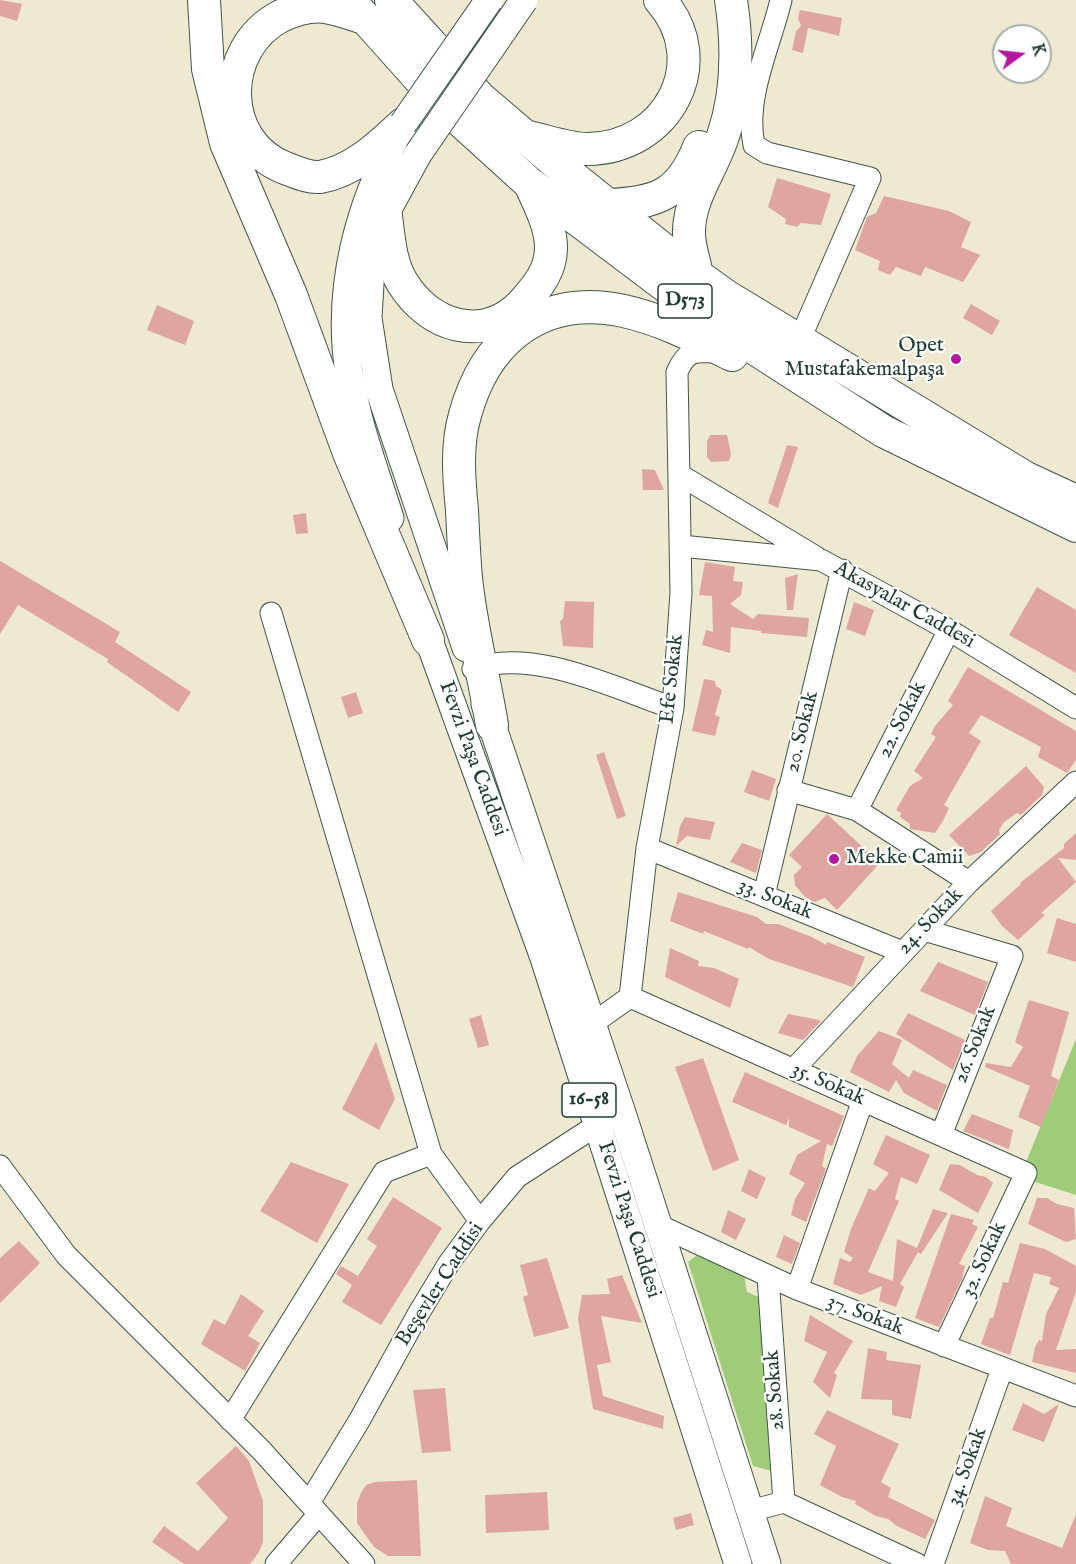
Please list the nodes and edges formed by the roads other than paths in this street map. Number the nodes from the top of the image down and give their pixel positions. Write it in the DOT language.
graph roads {
  1 [pos="204,0"];
  2 [pos="392,0"];
  3 [pos="489,0"];
  4 [pos="524,0"];
  5 [pos="660,0"];
  6 [pos="715,0"];
  7 [pos="731,0"];
  8 [pos="781,0"];
  9 [pos="356,9"];
  10 [pos="404,124"];
  11 [pos="527,137"];
  12 [pos="529,183"];
  13 [pos="608,205"];
  14 [pos="386,216"];
  15 [pos="697,276"];
  16 [pos="800,339"];
  17 [pos="726,352"];
  18 [pos="883,431"];
  19 [pos="680,475"];
  20 [pos="1076,501"];
  21 [pos="1076,526"];
  22 [pos="681,546"];
  23 [pos="821,560"];
  24 [pos="842,570"];
  25 [pos="271,613"];
  26 [pos="949,630"];
  27 [pos="428,640"];
  28 [pos="478,667"];
  29 [pos="673,708"];
  30 [pos="1076,708"];
  31 [pos="492,725"];
  32 [pos="1076,782"];
  33 [pos="789,790"];
  34 [pos="857,810"];
  35 [pos="647,848"];
  36 [pos="969,882"];
  37 [pos="764,895"];
  38 [pos="924,930"];
  39 [pos="902,952"];
  40 [pos="630,997"];
  41 [pos="592,1024"];
  42 [pos="794,1070"];
  43 [pos="862,1100"];
  44 [pos="623,1116"];
  45 [pos="597,1125"];
  46 [pos="941,1135"];
  47 [pos="431,1154"];
  48 [pos="0,1166"];
  49 [pos="1026,1173"];
  50 [pos="480,1221"];
  51 [pos="658,1225"];
  52 [pos="768,1277"];
  53 [pos="797,1289"];
  54 [pos="944,1346"];
  55 [pos="1002,1369"];
  56 [pos="1076,1396"];
  57 [pos="230,1420"];
  58 [pos="784,1502"];
  59 [pos="313,1509"];
  60 [pos="750,1511"];
  61 [pos="276,1564"];
  62 [pos="364,1564"];
  63 [pos="738,1564"];
  64 [pos="767,1564"];
  65 [pos="917,1564"];
  66 [pos="933,1564"];
  1 -- 27 [label="highway"];
  2 -- 11 [label="highway, D573"];
  3 -- 10 [label="main road, Fevzi Paşa Caddesi, bridge"];
  4 -- 14 [label="main road, bridge"];
  5 -- 11 [label="highway"];
  6 -- 13 [label="highway"];
  7 -- 15 [label="highway"];
  8 -- 16 [label="street"];
  9 -- 10 [label="highway"];
  9 -- 12 [label="highway, D573"];
  10 -- 27 [label="main road, Fevzi Paşa Caddesi"];
  11 -- 13 [label="highway, D573"];
  12 -- 14 [label="highway"];
  12 -- 18 [label="highway, D573"];
  13 -- 15 [label="highway, D573"];
  14 -- 28 [label="main road"];
  15 -- 16 [label="highway, D573"];
  16 -- 20 [label="highway, D573"];
  17 -- 18 [label="highway"];
  17 -- 19 [label="street, Efe Sokak"];
  17 -- 28 [label="highway"];
  18 -- 21 [label="highway, D573"];
  19 -- 22 [label="street, Efe Sokak"];
  19 -- 23 [label="street"];
  22 -- 23 [label="street, Akasyalar Caddesi"];
  22 -- 29 [label="street, Efe Sokak"];
  23 -- 24 [label="street, Akasyalar Caddesi"];
  24 -- 26 [label="street, Akasyalar Caddesi"];
  24 -- 33 [label="street, 20. Sokak"];
  25 -- 47 [label="street"];
  26 -- 30 [label="street, Akasyalar Caddesi"];
  26 -- 34 [label="street, 22. Sokak"];
  27 -- 45 [label="main road, Fevzi Paşa Caddesi / 16-58"];
  28 -- 29 [label="street"];
  28 -- 31 [label="highway"];
  29 -- 35 [label="street, Efe Sokak"];
  31 -- 41 [label="main road, Fevzi Paşa Caddesi / 16-58"];
  32 -- 36 [label="street, 24. Sokak"];
  33 -- 34 [label="street"];
  33 -- 37 [label="street, 20. Sokak"];
  34 -- 36 [label="street"];
  35 -- 37 [label="street, 33. Sokak"];
  35 -- 40 [label="street, Efe Sokak"];
  36 -- 38 [label="street, 24. Sokak"];
  37 -- 39 [label="street, 33. Sokak"];
  38 -- 39 [label="street, 24. Sokak"];
  38 -- 46 [label="street, 26. Sokak"];
  39 -- 42 [label="street, 24. Sokak"];
  40 -- 41 [label="street"];
  40 -- 42 [label="street, 35. Sokak"];
  41 -- 44 [label="main road, Fevzi Paşa Caddesi / 16-58"];
  42 -- 43 [label="street, 35. Sokak"];
  43 -- 46 [label="street, 35. Sokak"];
  43 -- 53 [label="street"];
  44 -- 45 [label="street, Beşevler Caddisi"];
  44 -- 51 [label="main road, Fevzi Paşa Caddesi / 16-58"];
  45 -- 50 [label="street, Beşevler Caddisi"];
  45 -- 63 [label="main road, Fevzi Paşa Caddesi / 16-58"];
  46 -- 49 [label="street, 35. Sokak"];
  47 -- 50 [label="street"];
  47 -- 57 [label="street"];
  48 -- 57 [label="street"];
  49 -- 54 [label="street, 32. Sokak"];
  50 -- 59 [label="street, Beşevler Caddisi"];
  51 -- 52 [label="street, 37. Sokak"];
  51 -- 60 [label="main road, Fevzi Paşa Caddesi / 16-58"];
  52 -- 53 [label="street, 37. Sokak"];
  52 -- 58 [label="street, 28. Sokak"];
  53 -- 54 [label="street, 37. Sokak"];
  54 -- 55 [label="street, 37. Sokak"];
  55 -- 56 [label="street, 37. Sokak"];
  55 -- 66 [label="street, 34. Sokak"];
  57 -- 59 [label="street"];
  58 -- 60 [label="street"];
  58 -- 65 [label="street"];
  59 -- 61 [label="street, Beşevler Caddisi"];
  59 -- 62 [label="street"];
  60 -- 64 [label="main road, Fevzi Paşa Caddesi / 16-58"];
}
